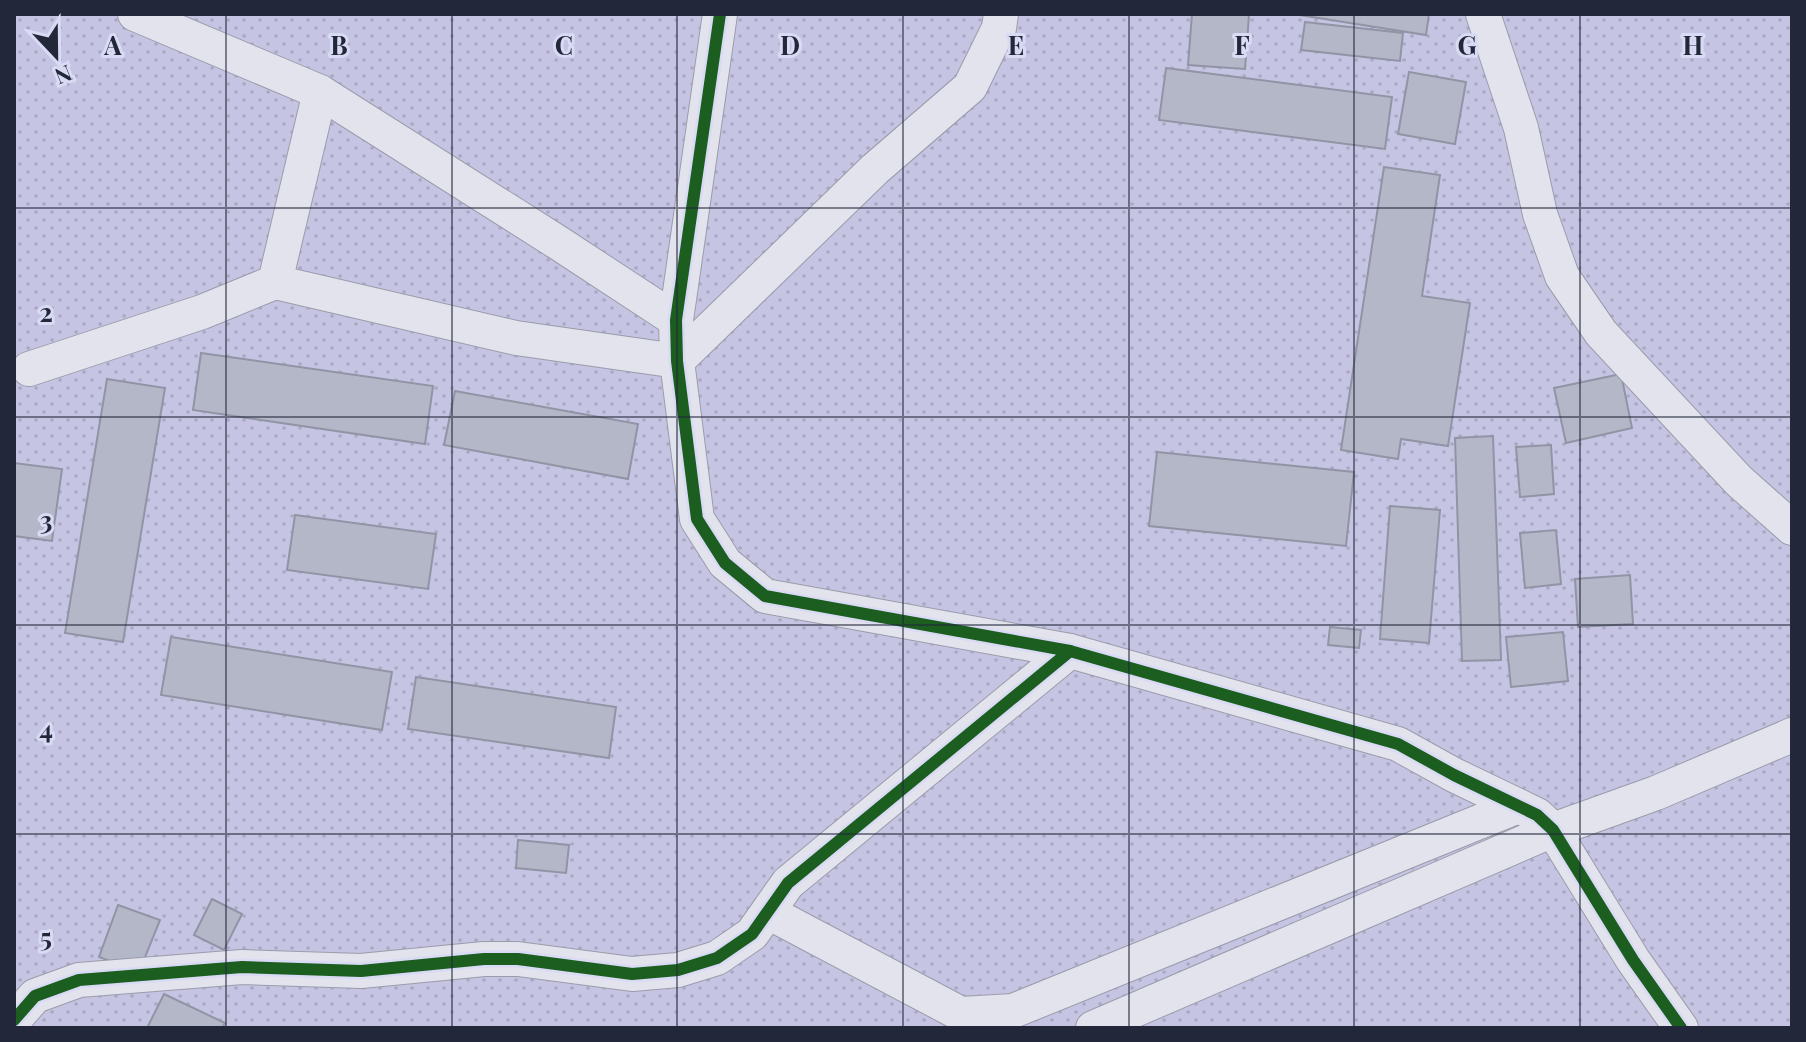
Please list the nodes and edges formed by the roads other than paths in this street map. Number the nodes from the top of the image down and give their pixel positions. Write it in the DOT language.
graph roads {
  1 [pos="135,14"];
  2 [pos="720,14"];
  3 [pos="1001,14"];
  4 [pos="1483,14"];
  5 [pos="320,92"];
  6 [pos="275,282"];
  7 [pos="676,320"];
  8 [pos="677,361"];
  9 [pos="29,369"];
  10 [pos="1792,528"];
  11 [pos="1070,651"];
  12 [pos="1792,735"];
  13 [pos="1516,807"];
  14 [pos="1553,830"];
  15 [pos="768,912"];
  16 [pos="14,1020"];
  17 [pos="1093,1028"];
  18 [pos="1681,1028"];
  1 -- 5 [label="street"];
  2 -- 7 [label="street"];
  3 -- 8 [label="street"];
  4 -- 10 [label="street"];
  5 -- 6 [label="street"];
  5 -- 7 [label="street"];
  6 -- 8 [label="street"];
  6 -- 9 [label="street"];
  7 -- 8 [label="street"];
  8 -- 11 [label="street"];
  11 -- 13 [label="street"];
  11 -- 15 [label="street"];
  12 -- 14 [label="street"];
  13 -- 14 [label="street"];
  13 -- 15 [label="street"];
  14 -- 17 [label="street"];
  14 -- 18 [label="street"];
  15 -- 16 [label="street"];
}
